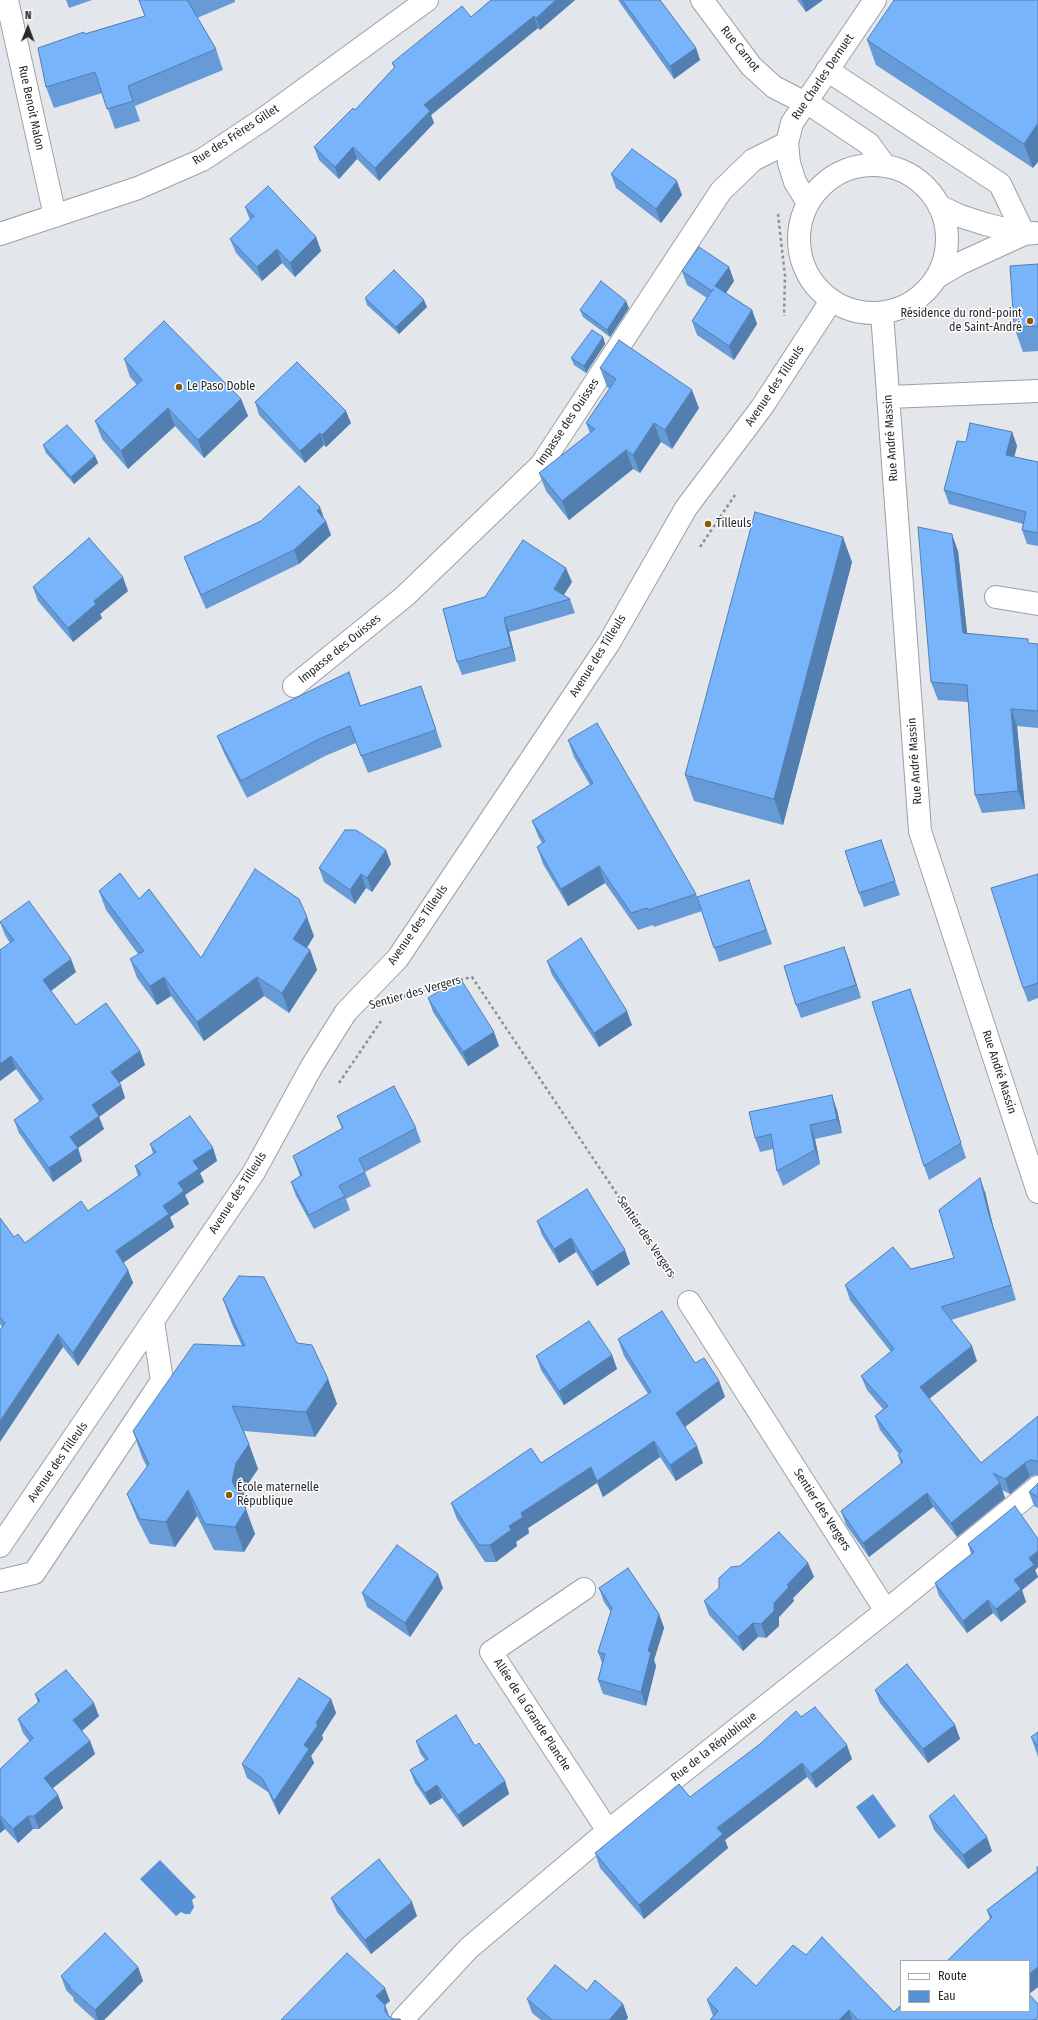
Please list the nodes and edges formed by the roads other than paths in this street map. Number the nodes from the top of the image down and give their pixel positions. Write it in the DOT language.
graph roads {
  1 [pos="7,0"];
  2 [pos="427,0"];
  3 [pos="702,0"];
  4 [pos="875,0"];
  5 [pos="827,70"];
  6 [pos="804,103"];
  7 [pos="787,143"];
  8 [pos="885,166"];
  9 [pos="808,203"];
  10 [pos="939,206"];
  11 [pos="55,216"];
  12 [pos="0,234"];
  13 [pos="1031,234"];
  14 [pos="937,277"];
  15 [pos="831,300"];
  16 [pos="882,313"];
  17 [pos="1038,390"];
  18 [pos="888,397"];
  19 [pos="996,597"];
  20 [pos="1038,604"];
  21 [pos="294,686"];
  22 [pos="1038,1192"];
  23 [pos="689,1302"];
  24 [pos="153,1321"];
  25 [pos="1038,1487"];
  26 [pos="0,1546"];
  27 [pos="0,1581"];
  28 [pos="584,1589"];
  29 [pos="886,1611"];
  30 [pos="608,1831"];
  31 [pos="402,2020"];
  1 -- 11 [label="street, Rue Benoit Malon"];
  2 -- 11 [label="street, Rue des Frères Gillet"];
  3 -- 6 [label="street, Rue Carnot"];
  4 -- 5 [label="street, Rue Charles Dernuet"];
  5 -- 6 [label="street, Rue Charles Dernuet"];
  5 -- 13 [label="street"];
  6 -- 7 [label="street, Rue Charles Dernuet"];
  6 -- 8 [label="street, Rue Carnot"];
  7 -- 9 [label="street, Rue Charles Dernuet"];
  7 -- 21 [label="street, Impasse des Ouisses"];
  8 -- 9 [label="street"];
  8 -- 10 [label="street"];
  9 -- 15 [label="street"];
  10 -- 13 [label="street"];
  10 -- 14 [label="street"];
  11 -- 12 [label="street, Rue des Frères Gillet"];
  13 -- 14 [label="street"];
  14 -- 16 [label="street"];
  15 -- 16 [label="street"];
  15 -- 24 [label="street, Avenue des Tilleuls"];
  16 -- 18 [label="street, Rue André Massin"];
  17 -- 18 [label="street"];
  18 -- 22 [label="street, Rue André Massin"];
  19 -- 20 [label="street"];
  23 -- 29 [label="street, Sentier des Vergers"];
  24 -- 26 [label="street, Avenue des Tilleuls"];
  24 -- 27 [label="street"];
  25 -- 29 [label="street, Rue de la République"];
  28 -- 30 [label="street, Allée de la Grande Planche"];
  29 -- 30 [label="street, Rue de la République"];
  30 -- 31 [label="street, Rue de la République"];
}
